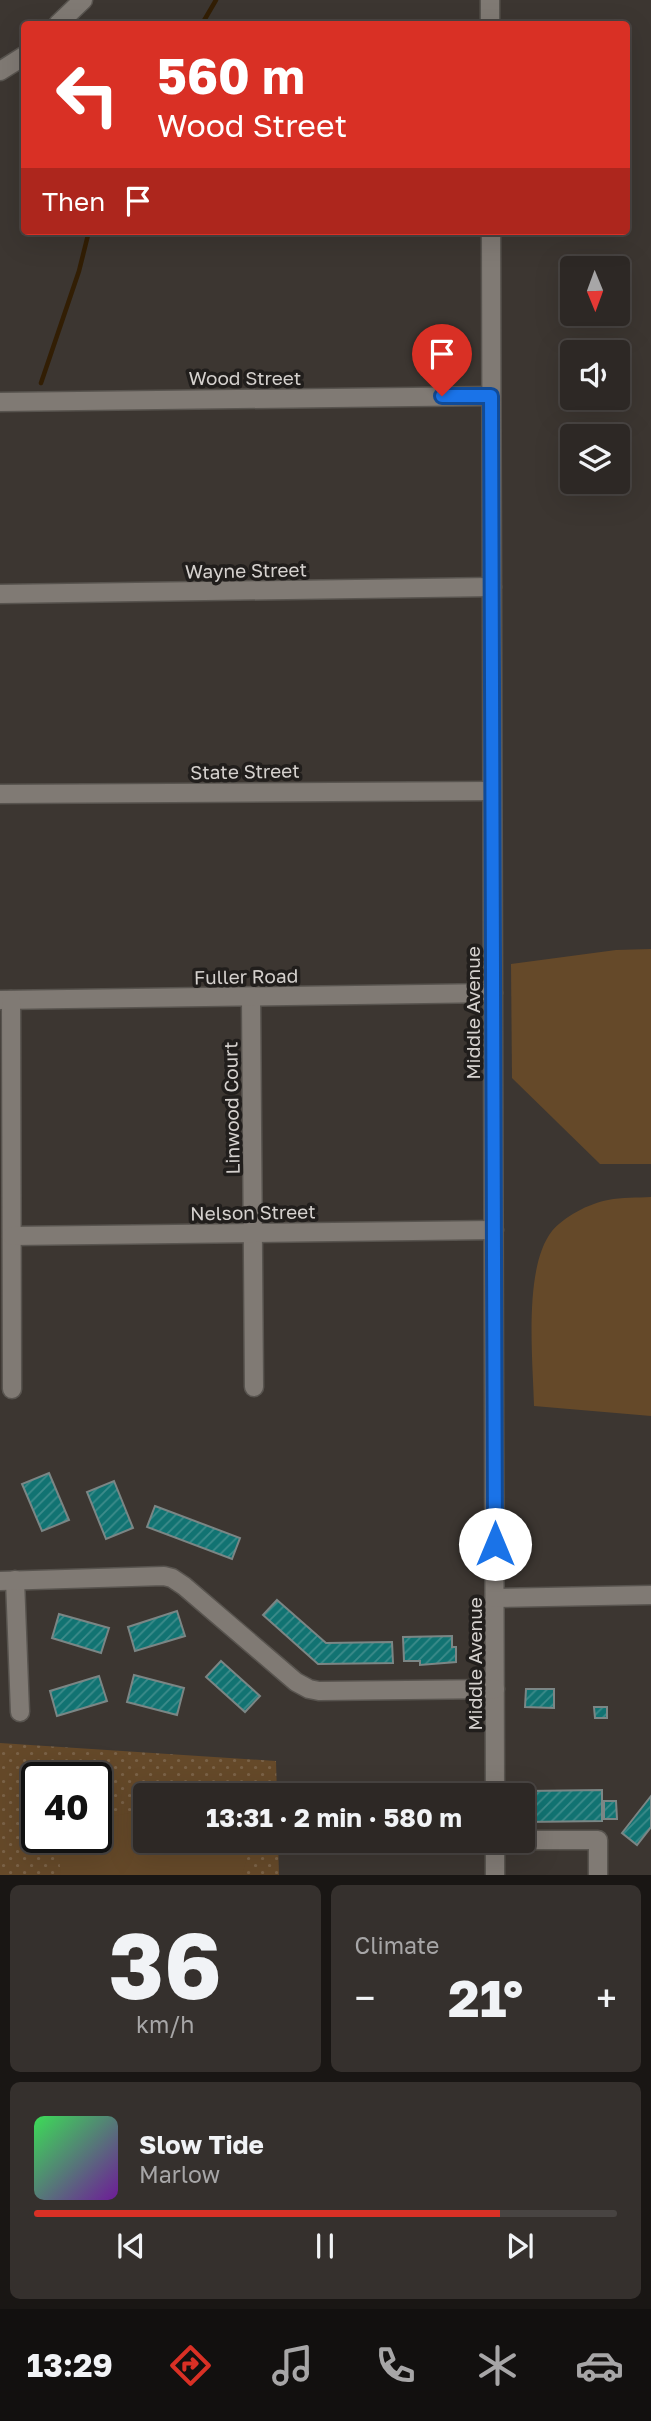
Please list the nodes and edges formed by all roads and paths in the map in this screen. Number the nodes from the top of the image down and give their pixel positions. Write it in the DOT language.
graph roads {
  1 [pos="83,0"];
  2 [pos="490,0"];
  3 [pos="61,21"];
  4 [pos="490,21"];
  5 [pos="21,58"];
  6 [pos="0,71"];
  7 [pos="491,235"];
  8 [pos="491,396"];
  9 [pos="0,402"];
  10 [pos="492,587"];
  11 [pos="0,594"];
  12 [pos="491,791"];
  13 [pos="0,794"];
  14 [pos="493,993"];
  15 [pos="251,997"];
  16 [pos="5,1000"];
  17 [pos="494,1230"];
  18 [pos="253,1234"];
  19 [pos="12,1236"];
  20 [pos="254,1387"];
  21 [pos="12,1389"];
  22 [pos="8,1581"];
  23 [pos="651,1595"];
  24 [pos="495,1598"];
  25 [pos="495,1689"];
  26 [pos="20,1712"];
  27 [pos="495,1783"];
  28 [pos="535,1840"];
  29 [pos="495,1853"];
  30 [pos="495,1875"];
  31 [pos="598,1875"];
  1 -- 3 [label="street"];
  2 -- 4 [label="street"];
  5 -- 6 [label="street"];
  7 -- 8 [label="street, Middle Avenue"];
  8 -- 9 [label="street, Wood Street"];
  8 -- 10 [label="street, Middle Avenue"];
  10 -- 11 [label="street, Wayne Street"];
  10 -- 12 [label="street, Middle Avenue"];
  12 -- 13 [label="street, State Street"];
  12 -- 14 [label="street, Middle Avenue"];
  14 -- 15 [label="street, Fuller Road"];
  14 -- 17 [label="street, Middle Avenue"];
  15 -- 16 [label="street, Fuller Road"];
  15 -- 18 [label="street, Linwood Court"];
  16 -- 19 [label="street"];
  17 -- 18 [label="street, Nelson Street"];
  17 -- 24 [label="street, Middle Avenue"];
  18 -- 19 [label="street, Nelson Street"];
  18 -- 20 [label="street, Linwood Court"];
  19 -- 21 [label="street"];
  22 -- 25 [label="street"];
  22 -- 26 [label="street"];
  23 -- 24 [label="street"];
  24 -- 25 [label="street, Middle Avenue"];
  25 -- 27 [label="street, Middle Avenue"];
  28 -- 31 [label="street"];
  29 -- 30 [label="street"];
}
